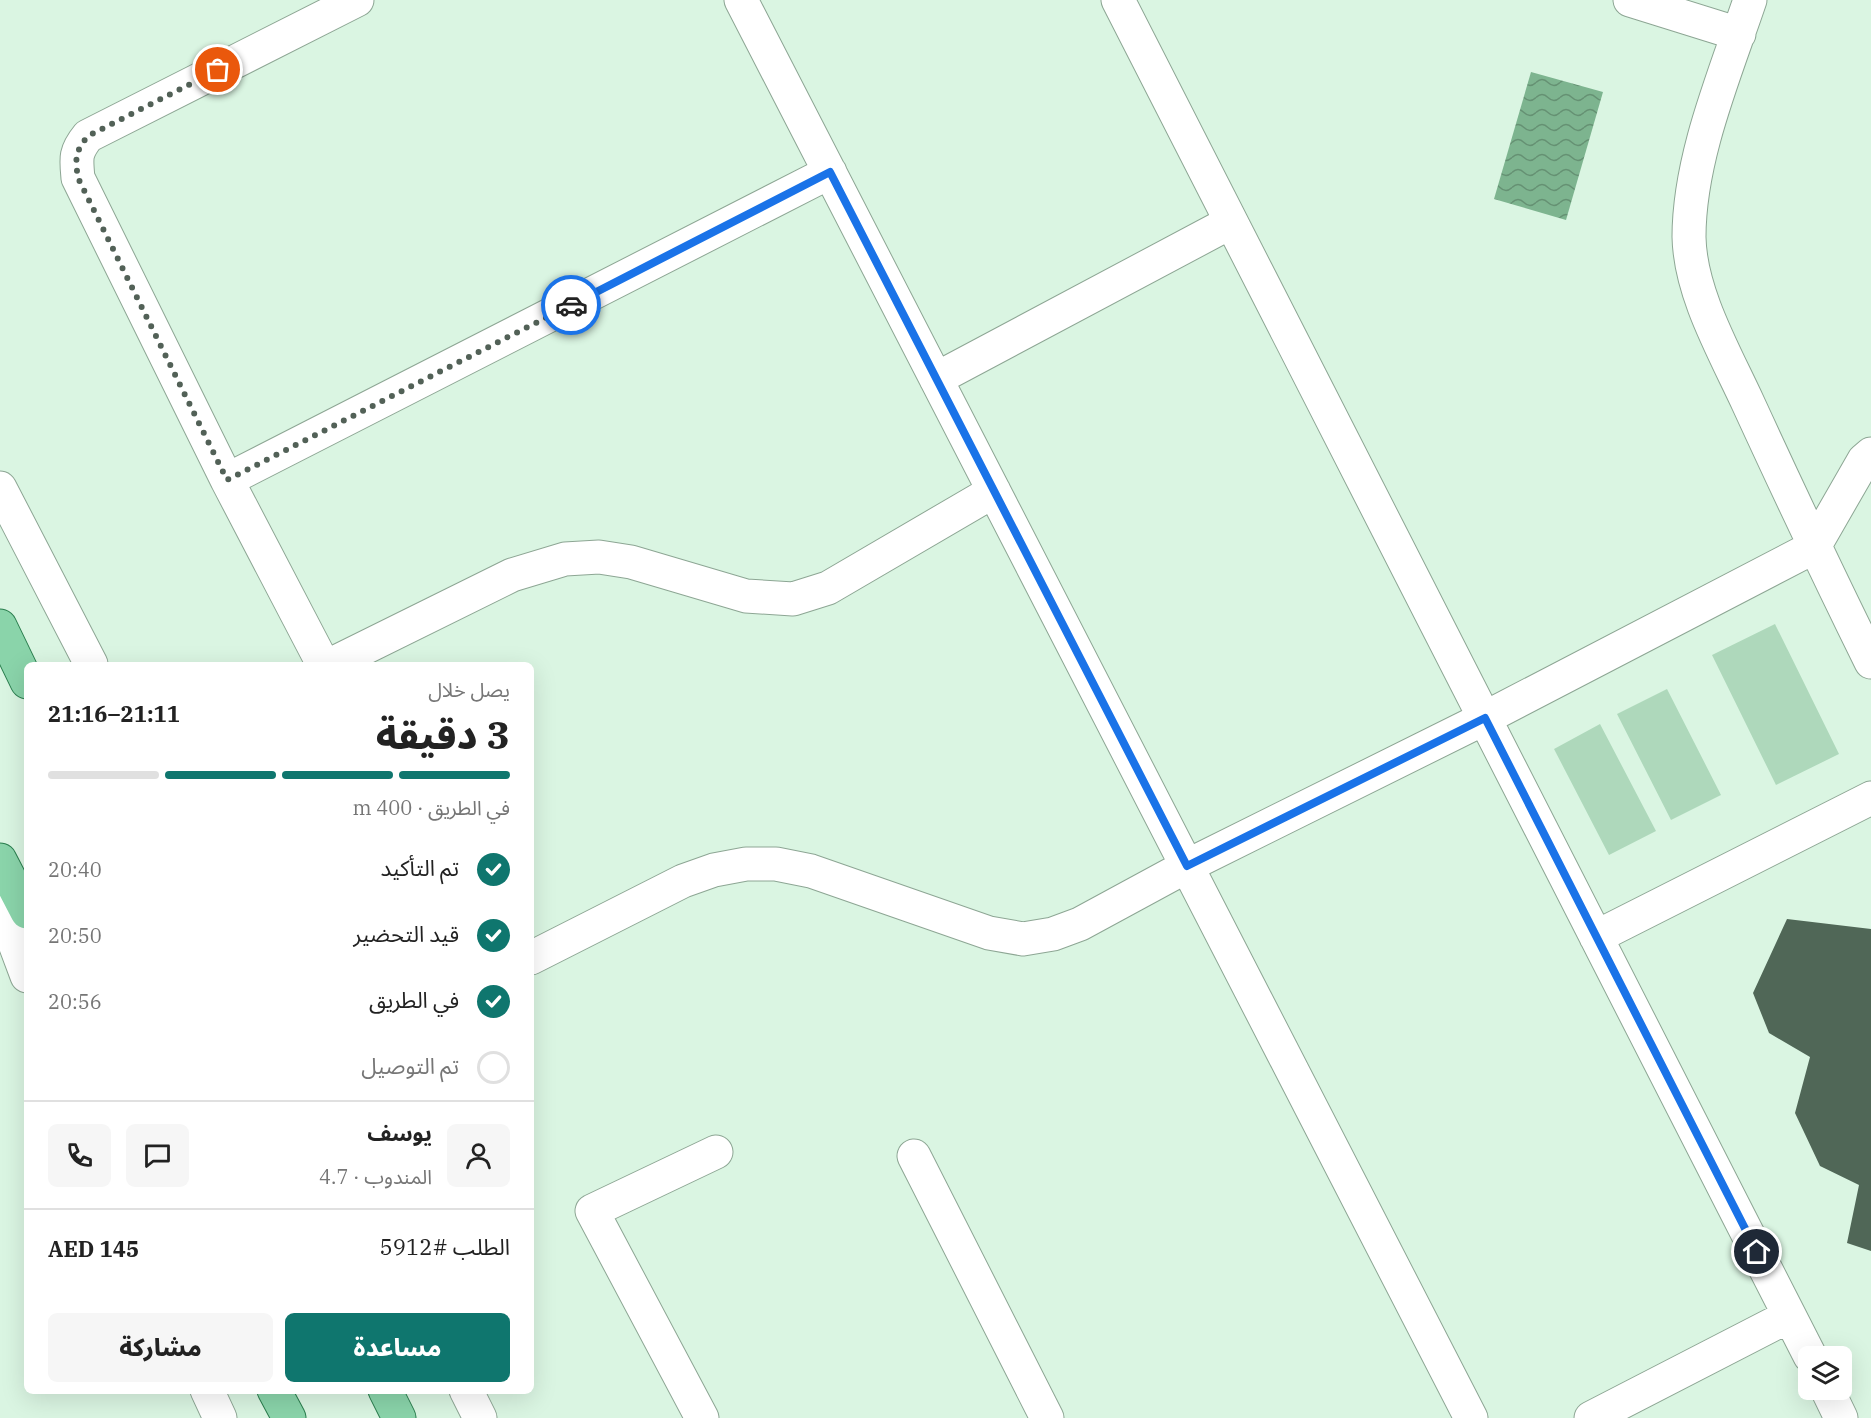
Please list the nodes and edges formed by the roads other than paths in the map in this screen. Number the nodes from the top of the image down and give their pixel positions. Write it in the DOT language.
graph roads {
  1 [pos="357,0"];
  2 [pos="741,0"];
  3 [pos="1118,0"];
  4 [pos="1630,0"];
  5 [pos="1750,0"];
  6 [pos="1739,34"];
  7 [pos="830,172"];
  8 [pos="1231,222"];
  9 [pos="936,379"];
  10 [pos="1871,454"];
  11 [pos="227,480"];
  12 [pos="0,488"];
  13 [pos="994,491"];
  14 [pos="1814,547"];
  15 [pos="0,626"];
  16 [pos="90,662"];
  17 [pos="322,662"];
  18 [pos="336,662"];
  19 [pos="1871,662"];
  20 [pos="24,676"];
  21 [pos="1485,718"];
  22 [pos="1871,798"];
  23 [pos="0,860"];
  24 [pos="1187,866"];
  25 [pos="0,904"];
  26 [pos="24,906"];
  27 [pos="1596,937"];
  28 [pos="534,956"];
  29 [pos="24,968"];
  30 [pos="716,1152"];
  31 [pos="914,1156"];
  32 [pos="1789,1316"];
  33 [pos="1805,1346"];
  34 [pos="209,1394"];
  35 [pos="276,1394"];
  36 [pos="387,1394"];
  37 [pos="468,1394"];
  38 [pos="1833,1400"];
  39 [pos="220,1418"];
  40 [pos="289,1418"];
  41 [pos="399,1418"];
  42 [pos="480,1418"];
  43 [pos="702,1418"];
  44 [pos="1047,1418"];
  45 [pos="1471,1418"];
  46 [pos="1591,1418"];
  47 [pos="1842,1418"];
  1 -- 11 [label="street"];
  2 -- 7 [label="street"];
  3 -- 8 [label="street"];
  4 -- 6 [label="street"];
  5 -- 6 [label="street"];
  6 -- 14 [label="street"];
  7 -- 9 [label="street"];
  7 -- 11 [label="street"];
  8 -- 9 [label="street"];
  8 -- 21 [label="street"];
  9 -- 13 [label="street"];
  10 -- 14 [label="street"];
  11 -- 17 [label="street"];
  12 -- 16 [label="street"];
  13 -- 18 [label="street"];
  13 -- 24 [label="street"];
  14 -- 19 [label="street"];
  14 -- 21 [label="street"];
  15 -- 20 [label="main road"];
  21 -- 24 [label="street"];
  21 -- 27 [label="street"];
  22 -- 27 [label="street"];
  23 -- 26 [label="main road"];
  24 -- 28 [label="street"];
  24 -- 45 [label="street"];
  25 -- 29 [label="street"];
  27 -- 32 [label="street"];
  30 -- 43 [label="street"];
  31 -- 44 [label="street"];
  32 -- 33 [label="street"];
  32 -- 46 [label="street"];
  34 -- 39 [label="street"];
  35 -- 40 [label="main road"];
  36 -- 41 [label="main road"];
  37 -- 42 [label="street"];
  38 -- 47 [label="street"];
}
